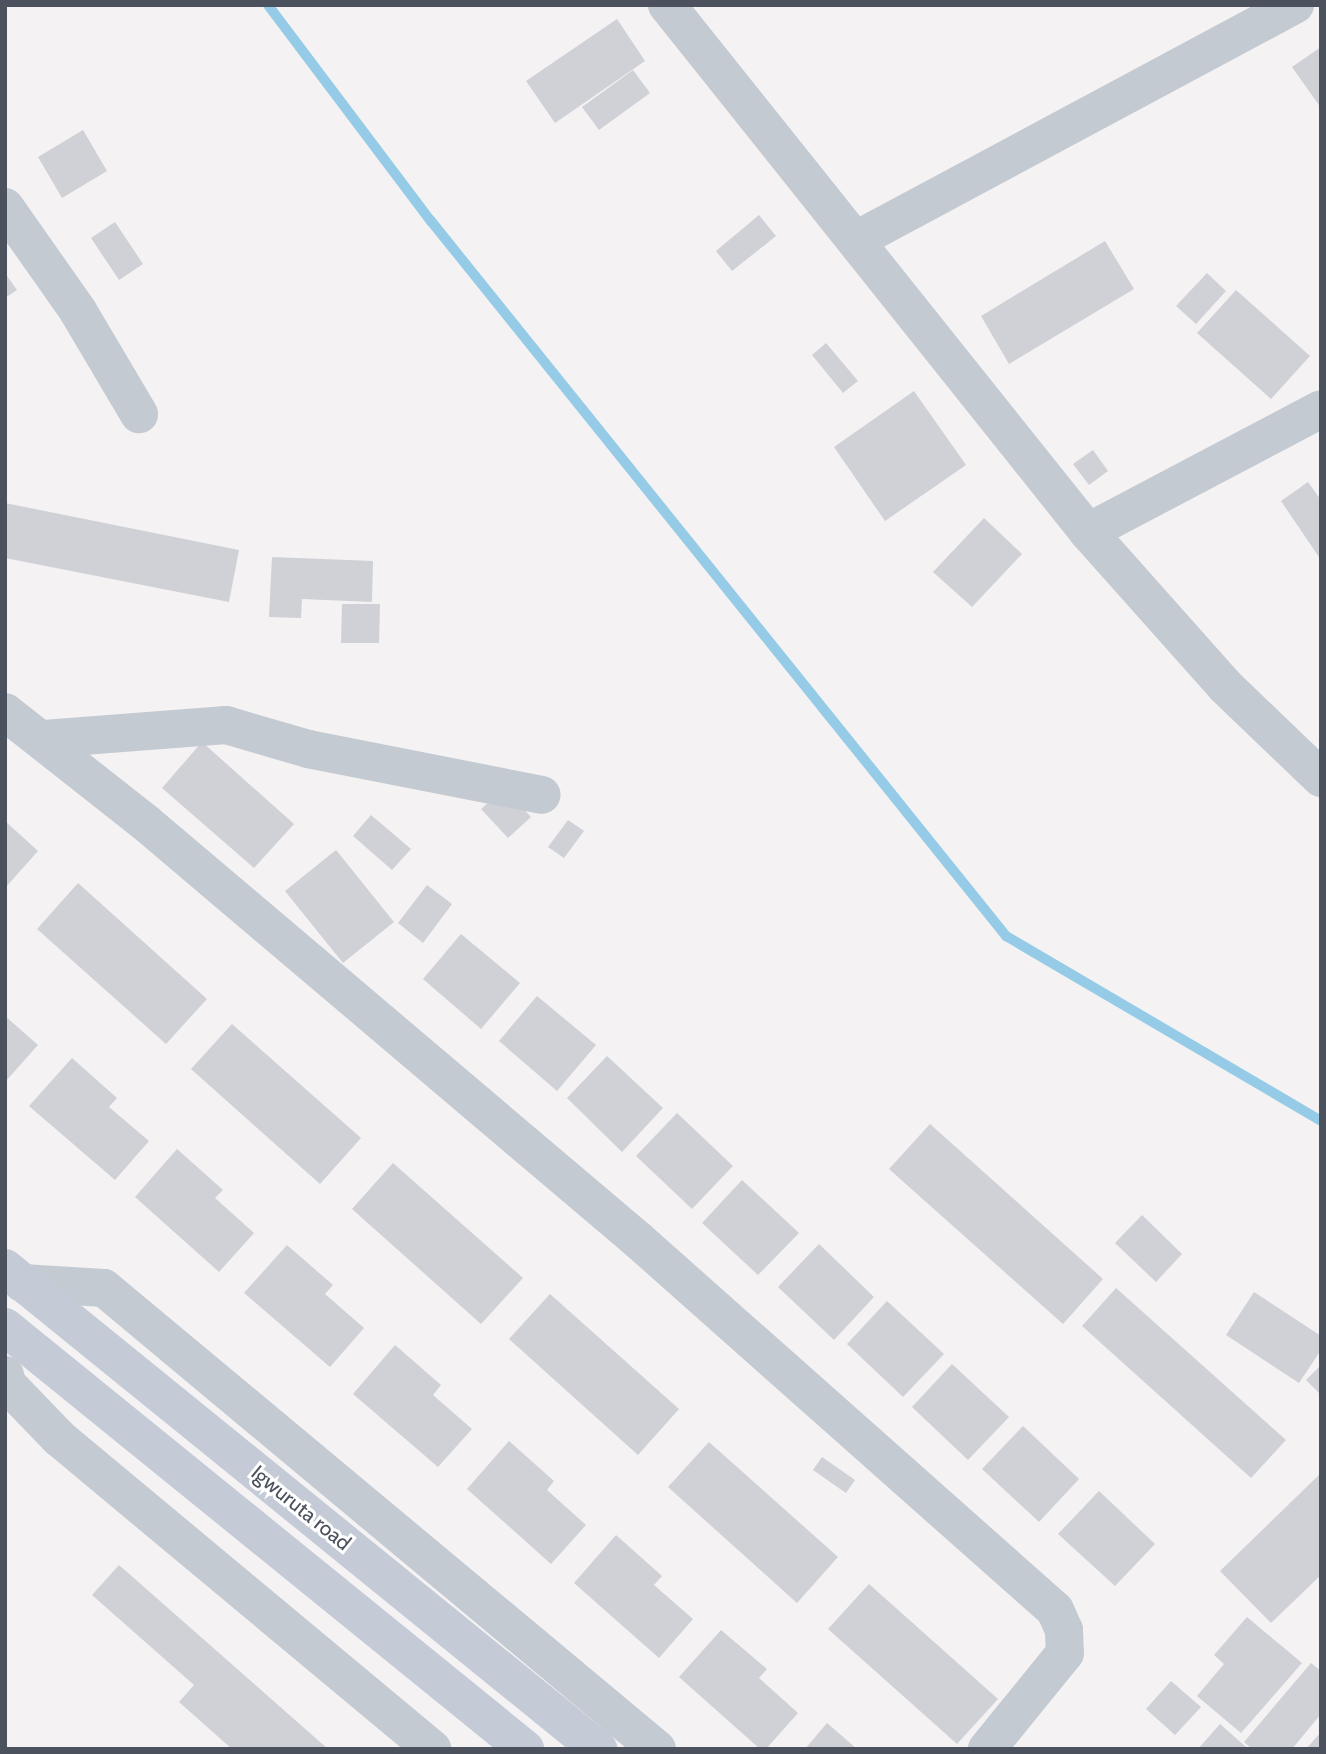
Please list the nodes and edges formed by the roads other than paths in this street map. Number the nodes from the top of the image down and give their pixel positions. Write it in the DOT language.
graph roads {
  1 [pos="667,5"];
  2 [pos="1295,5"];
  3 [pos="5,207"];
  4 [pos="858,239"];
  5 [pos="1321,410"];
  6 [pos="139,414"];
  7 [pos="1088,532"];
  8 [pos="5,712"];
  9 [pos="44,738"];
  10 [pos="1321,778"];
  11 [pos="542,795"];
  12 [pos="14,1275"];
  13 [pos="5,1327"];
  14 [pos="5,1376"];
  15 [pos="432,1749"];
  16 [pos="526,1749"];
  17 [pos="598,1749"];
  18 [pos="657,1749"];
  19 [pos="987,1749"];
  1 -- 4 [label="street"];
  2 -- 4 [label="street"];
  3 -- 6 [label="street"];
  4 -- 7 [label="street"];
  5 -- 7 [label="street"];
  7 -- 10 [label="street"];
  8 -- 9 [label="street"];
  9 -- 11 [label="street"];
  9 -- 19 [label="street"];
  12 -- 17 [label="main road, Igwuruta road"];
  12 -- 18 [label="street"];
  13 -- 16 [label="main road"];
  14 -- 15 [label="street"];
}
